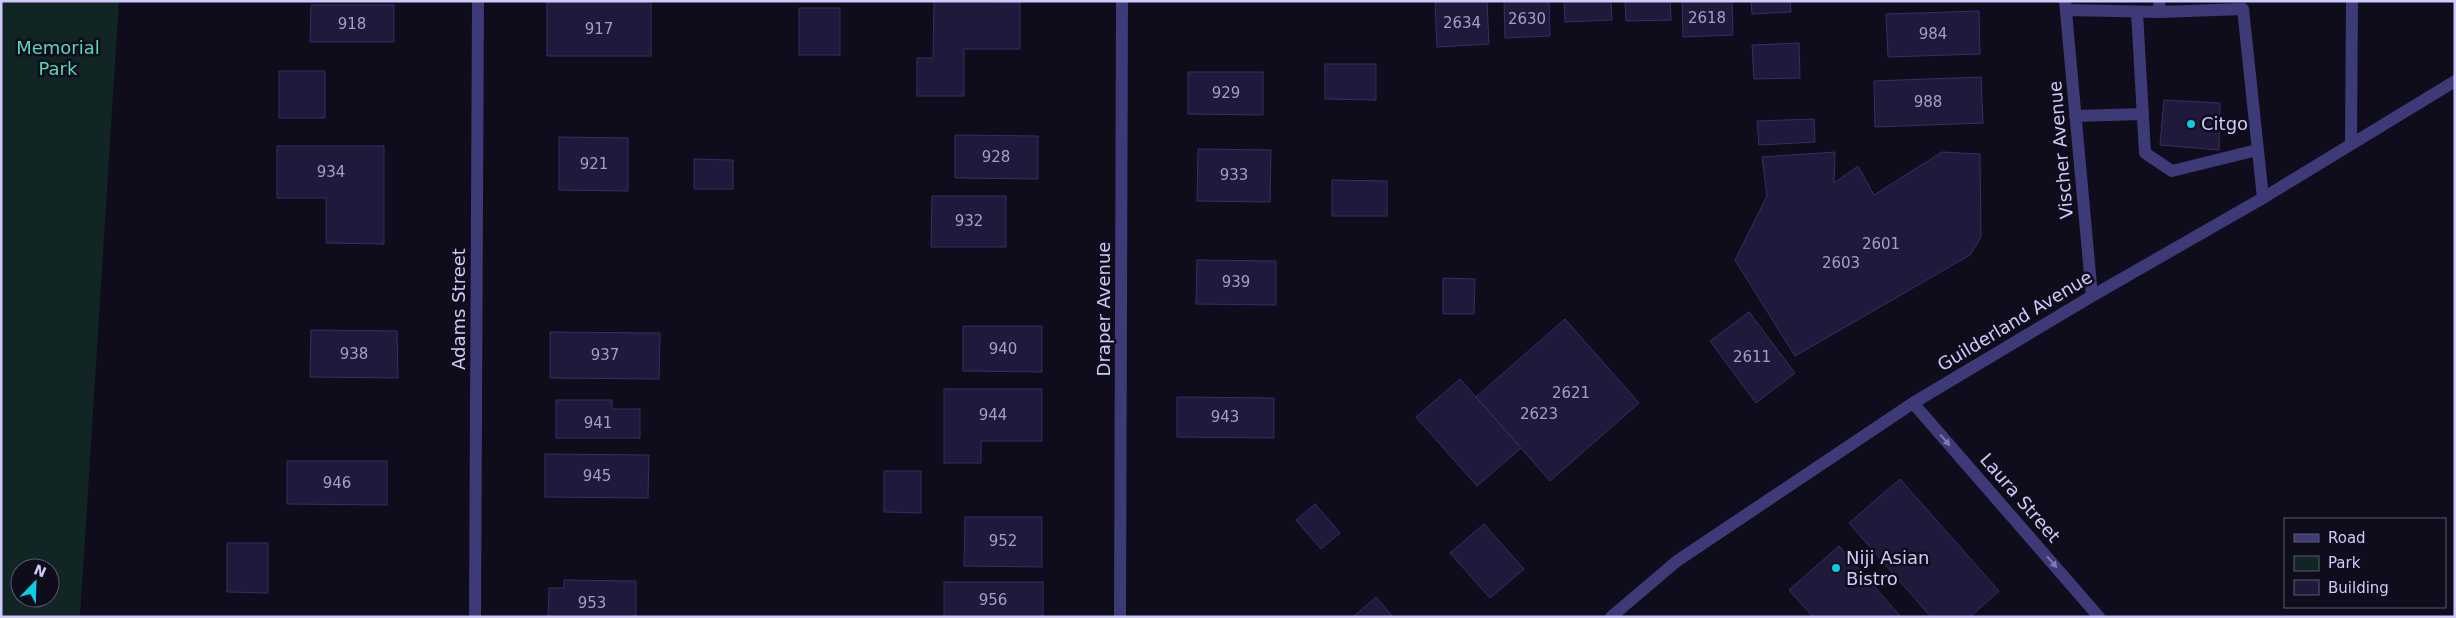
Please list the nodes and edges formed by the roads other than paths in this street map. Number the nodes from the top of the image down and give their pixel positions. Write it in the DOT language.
graph roads {
  1 [pos="478,1"];
  2 [pos="1122,1"];
  3 [pos="2352,1"];
  4 [pos="2066,6"];
  5 [pos="2160,7"];
  6 [pos="2137,12"];
  7 [pos="2455,81"];
  8 [pos="2143,114"];
  9 [pos="2075,116"];
  10 [pos="2352,142"];
  11 [pos="2257,150"];
  12 [pos="2263,198"];
  13 [pos="2092,296"];
  14 [pos="1913,403"];
  15 [pos="475,617"];
  16 [pos="1120,617"];
  17 [pos="1610,617"];
  18 [pos="2099,617"];
  1 -- 15 [label="street, Adams Street"];
  2 -- 16 [label="street, Draper Avenue"];
  3 -- 10 [label="street"];
  4 -- 6 [label="street"];
  4 -- 9 [label="street, Vischer Avenue"];
  5 -- 6 [label="street"];
  5 -- 11 [label="street"];
  6 -- 8 [label="street"];
  7 -- 10 [label="street, Guilderland Avenue"];
  8 -- 9 [label="street"];
  8 -- 11 [label="street"];
  9 -- 13 [label="street, Vischer Avenue"];
  10 -- 12 [label="street, Guilderland Avenue"];
  11 -- 12 [label="street"];
  12 -- 13 [label="street, Guilderland Avenue"];
  13 -- 14 [label="street, Guilderland Avenue"];
  14 -- 17 [label="street, Guilderland Avenue"];
  14 -- 18 [label="street, Laura Street, one-way"];
}
